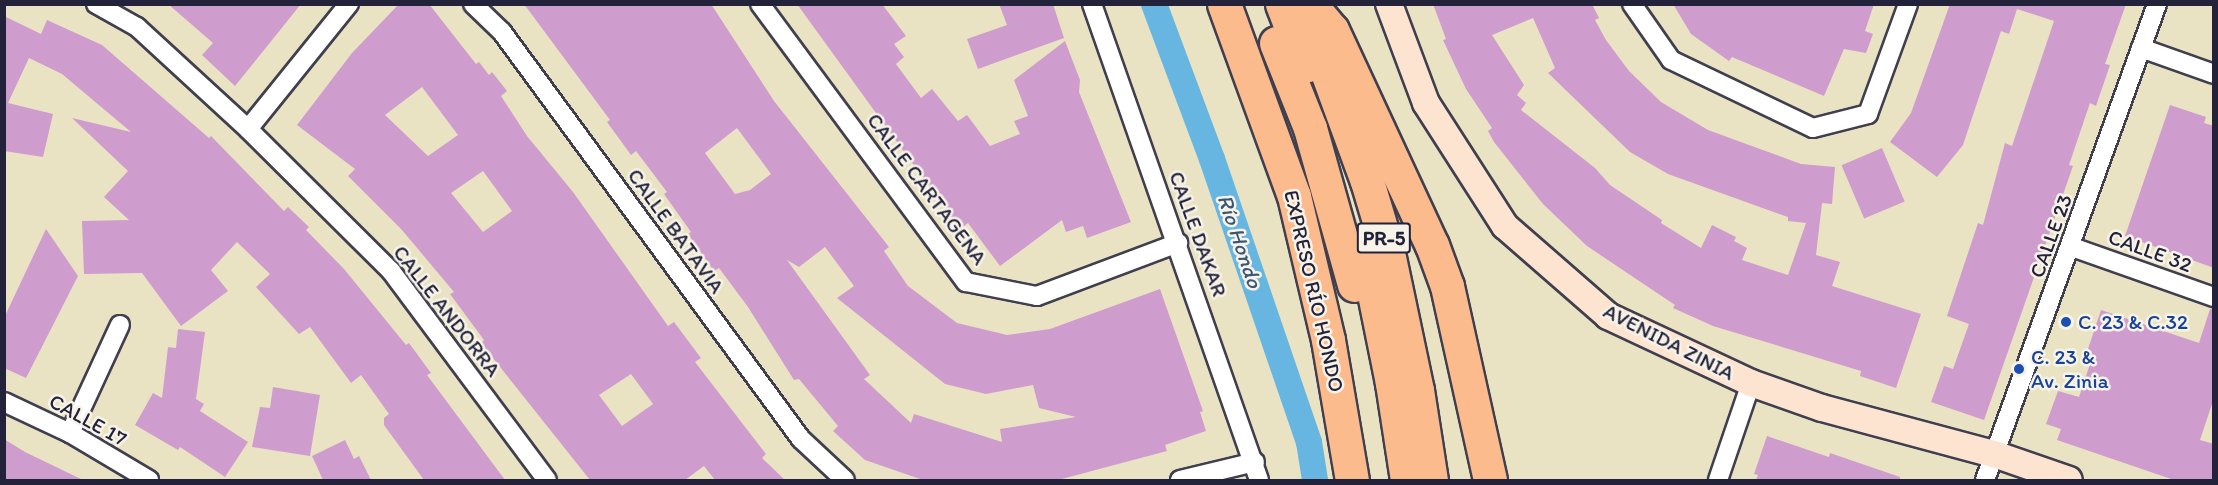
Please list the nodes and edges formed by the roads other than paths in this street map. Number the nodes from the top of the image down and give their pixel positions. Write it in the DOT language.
graph roads {
  1 [pos="96,4"];
  2 [pos="349,4"];
  3 [pos="473,4"];
  4 [pos="760,4"];
  5 [pos="1092,4"];
  6 [pos="1224,4"];
  7 [pos="1262,4"];
  8 [pos="1282,4"];
  9 [pos="1302,4"];
  10 [pos="1310,4"];
  11 [pos="1389,4"];
  12 [pos="1632,4"];
  13 [pos="1908,4"];
  14 [pos="2157,4"];
  15 [pos="2141,48"];
  16 [pos="2214,74"];
  17 [pos="248,129"];
  18 [pos="1178,243"];
  19 [pos="2072,247"];
  20 [pos="2214,297"];
  21 [pos="120,325"];
  22 [pos="1751,383"];
  23 [pos="4,402"];
  24 [pos="70,433"];
  25 [pos="1994,454"];
  26 [pos="1255,462"];
  27 [pos="149,480"];
  28 [pos="547,480"];
  29 [pos="845,480"];
  30 [pos="1180,480"];
  31 [pos="1259,480"];
  32 [pos="1352,480"];
  33 [pos="1385,480"];
  34 [pos="1407,480"];
  35 [pos="1431,480"];
  36 [pos="1490,480"];
  37 [pos="1718,480"];
  38 [pos="1985,480"];
  39 [pos="2069,480"];
  1 -- 17 [label="street, CALLE ANDORRA"];
  2 -- 17 [label="street"];
  3 -- 29 [label="street, CALLE BATAVIA"];
  4 -- 18 [label="street, CALLE CARTAGENA"];
  5 -- 18 [label="street, CALLE DAKAR"];
  6 -- 32 [label="highway, EXPRESO RÍO HONDO"];
  7 -- 33 [label="highway"];
  8 -- 34 [label="highway"];
  9 -- 35 [label="highway, PR-5"];
  10 -- 36 [label="highway"];
  11 -- 22 [label="street, AVENIDA ZINIA"];
  12 -- 13 [label="street"];
  14 -- 15 [label="street, CALLE 23"];
  15 -- 16 [label="street"];
  15 -- 19 [label="street, CALLE 23"];
  17 -- 28 [label="street, CALLE ANDORRA"];
  18 -- 26 [label="street, CALLE DAKAR"];
  19 -- 20 [label="street, CALLE 32"];
  19 -- 25 [label="street, CALLE 23"];
  21 -- 24 [label="street"];
  22 -- 25 [label="street, AVENIDA ZINIA"];
  22 -- 37 [label="street"];
  23 -- 24 [label="street, CALLE 17"];
  24 -- 27 [label="street, CALLE 17"];
  25 -- 38 [label="street, CALLE 23"];
  25 -- 39 [label="street, AVENIDA ZINIA"];
  26 -- 30 [label="street"];
  26 -- 31 [label="street, CALLE DAKAR"];
}
